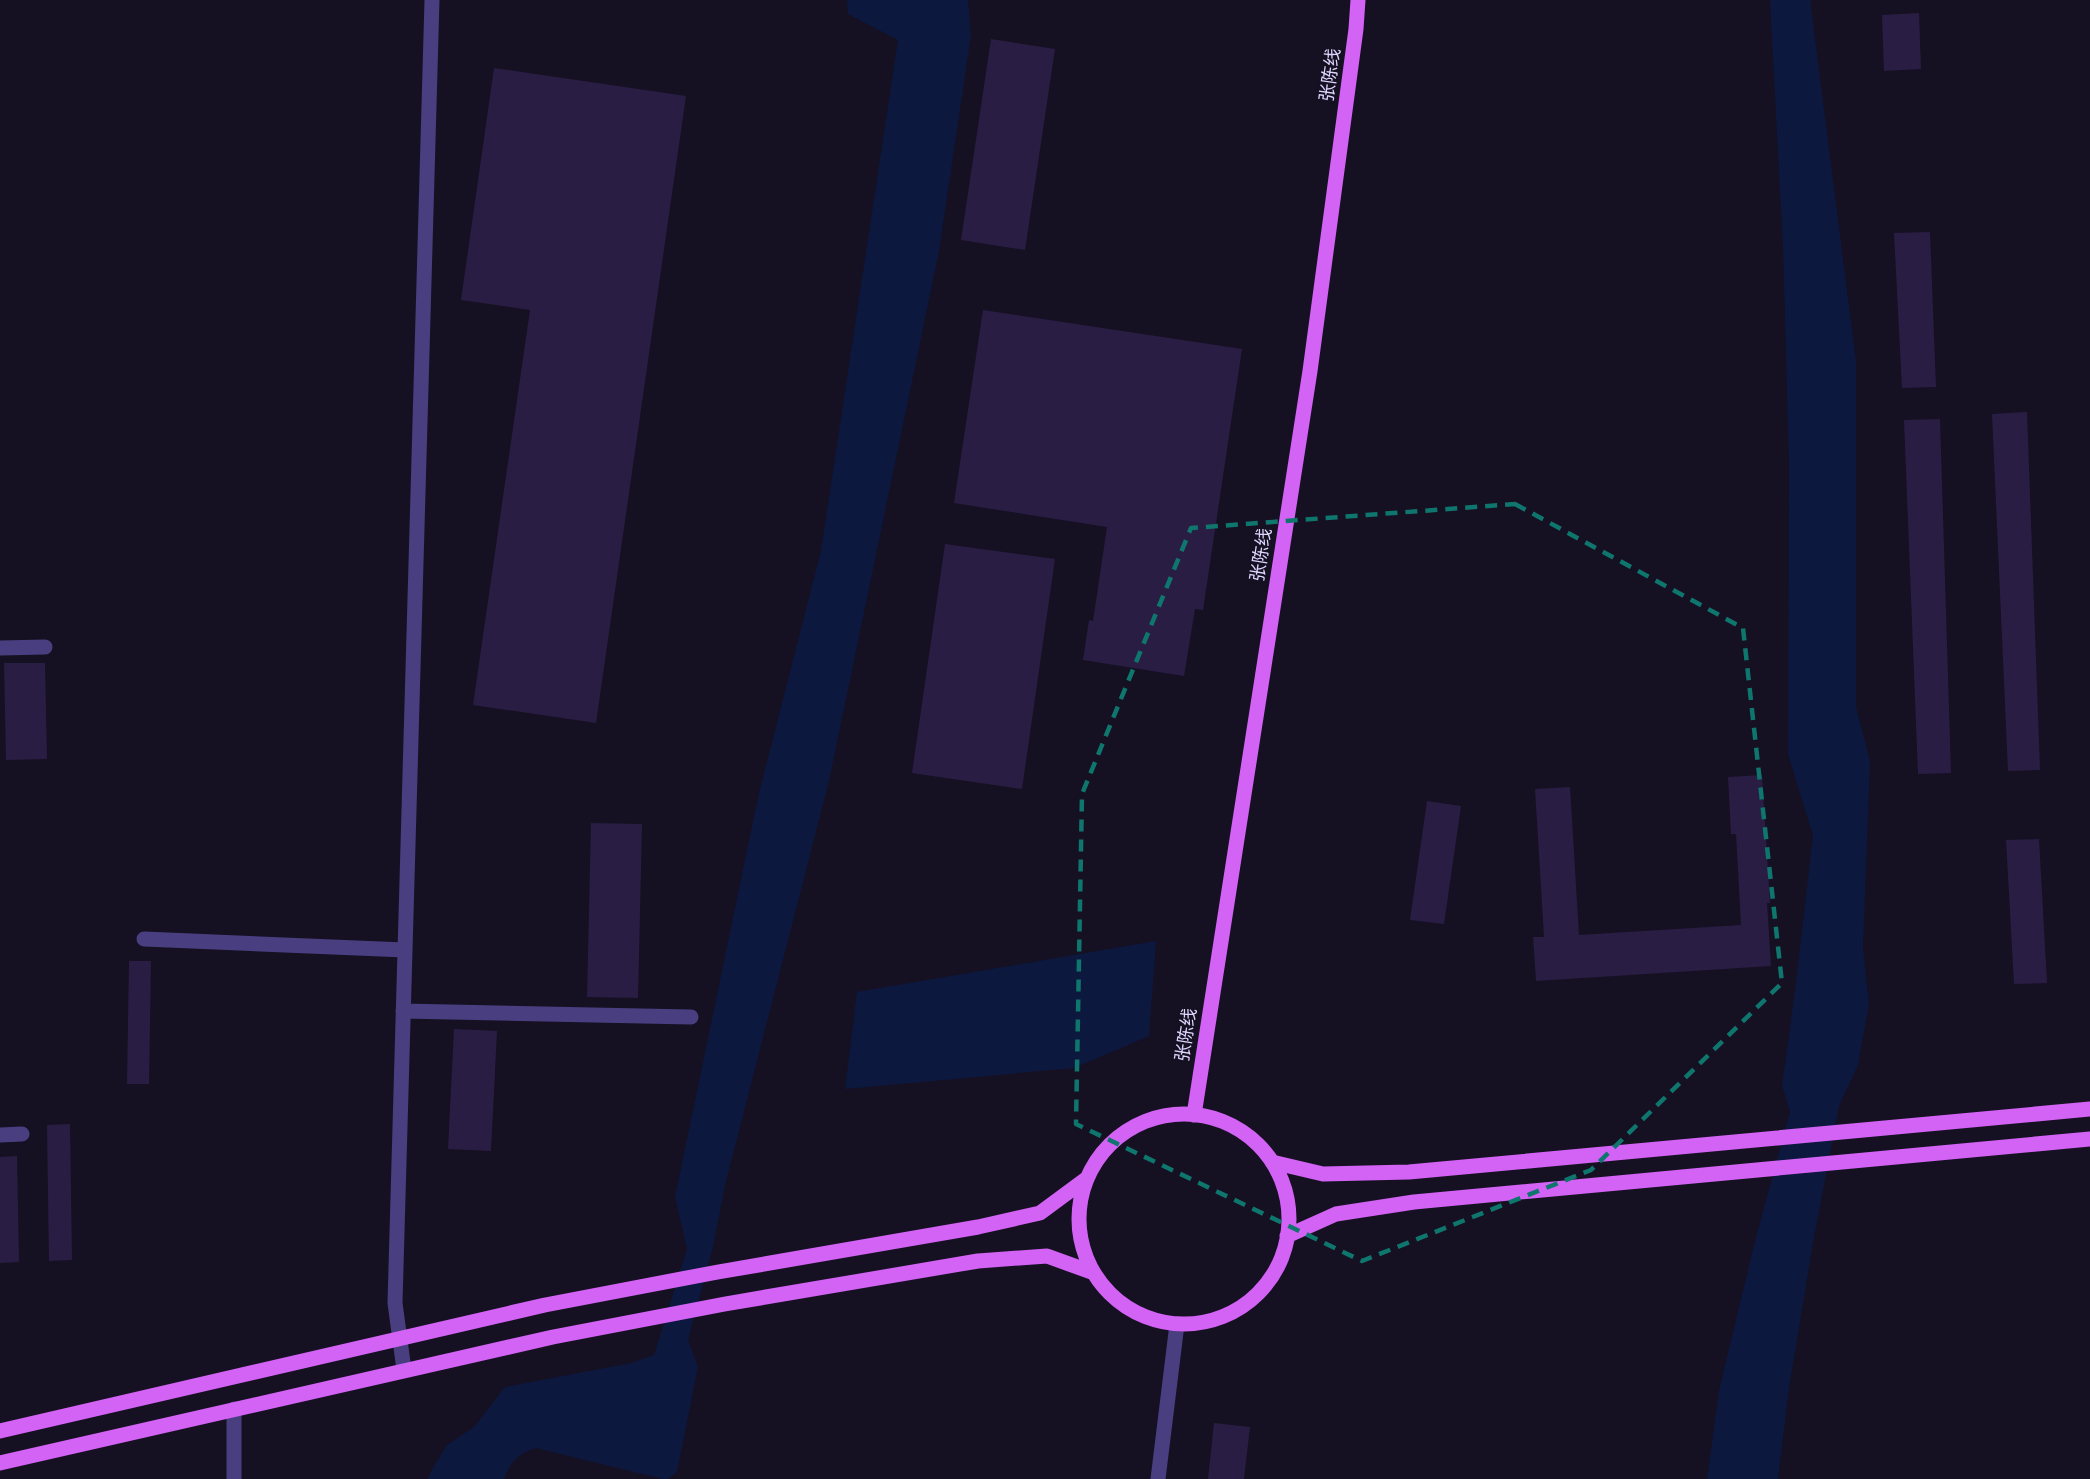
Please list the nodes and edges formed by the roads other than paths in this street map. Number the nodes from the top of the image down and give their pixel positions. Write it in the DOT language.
graph roads {
  1 [pos="432,0"];
  2 [pos="1358,0"];
  3 [pos="45,647"];
  4 [pos="0,648"];
  5 [pos="144,939"];
  6 [pos="405,950"];
  7 [pos="403,1011"];
  8 [pos="691,1017"];
  9 [pos="2090,1109"];
  10 [pos="1194,1115"];
  11 [pos="22,1134"];
  12 [pos="0,1135"];
  13 [pos="2090,1139"];
  14 [pos="1272,1162"];
  15 [pos="1086,1179"];
  16 [pos="1287,1236"];
  17 [pos="1094,1273"];
  18 [pos="1177,1324"];
  19 [pos="399,1339"];
  20 [pos="404,1370"];
  21 [pos="234,1409"];
  22 [pos="0,1431"];
  23 [pos="0,1463"];
  24 [pos="234,1479"];
  25 [pos="1158,1479"];
  1 -- 6 [label="street"];
  2 -- 10 [label="main road, 张陈线"];
  3 -- 4 [label="street"];
  5 -- 6 [label="street"];
  6 -- 7 [label="street"];
  7 -- 8 [label="street"];
  7 -- 19 [label="street"];
  9 -- 14 [label="main road"];
  10 -- 14 [label="main road"];
  10 -- 15 [label="main road"];
  11 -- 12 [label="street"];
  13 -- 16 [label="main road"];
  14 -- 16 [label="main road"];
  15 -- 17 [label="main road"];
  15 -- 19 [label="main road"];
  16 -- 18 [label="main road"];
  17 -- 18 [label="main road"];
  17 -- 20 [label="main road"];
  18 -- 25 [label="street"];
  19 -- 20 [label="street"];
  19 -- 22 [label="main road"];
  20 -- 21 [label="main road"];
  21 -- 23 [label="main road"];
  21 -- 24 [label="street"];
}
